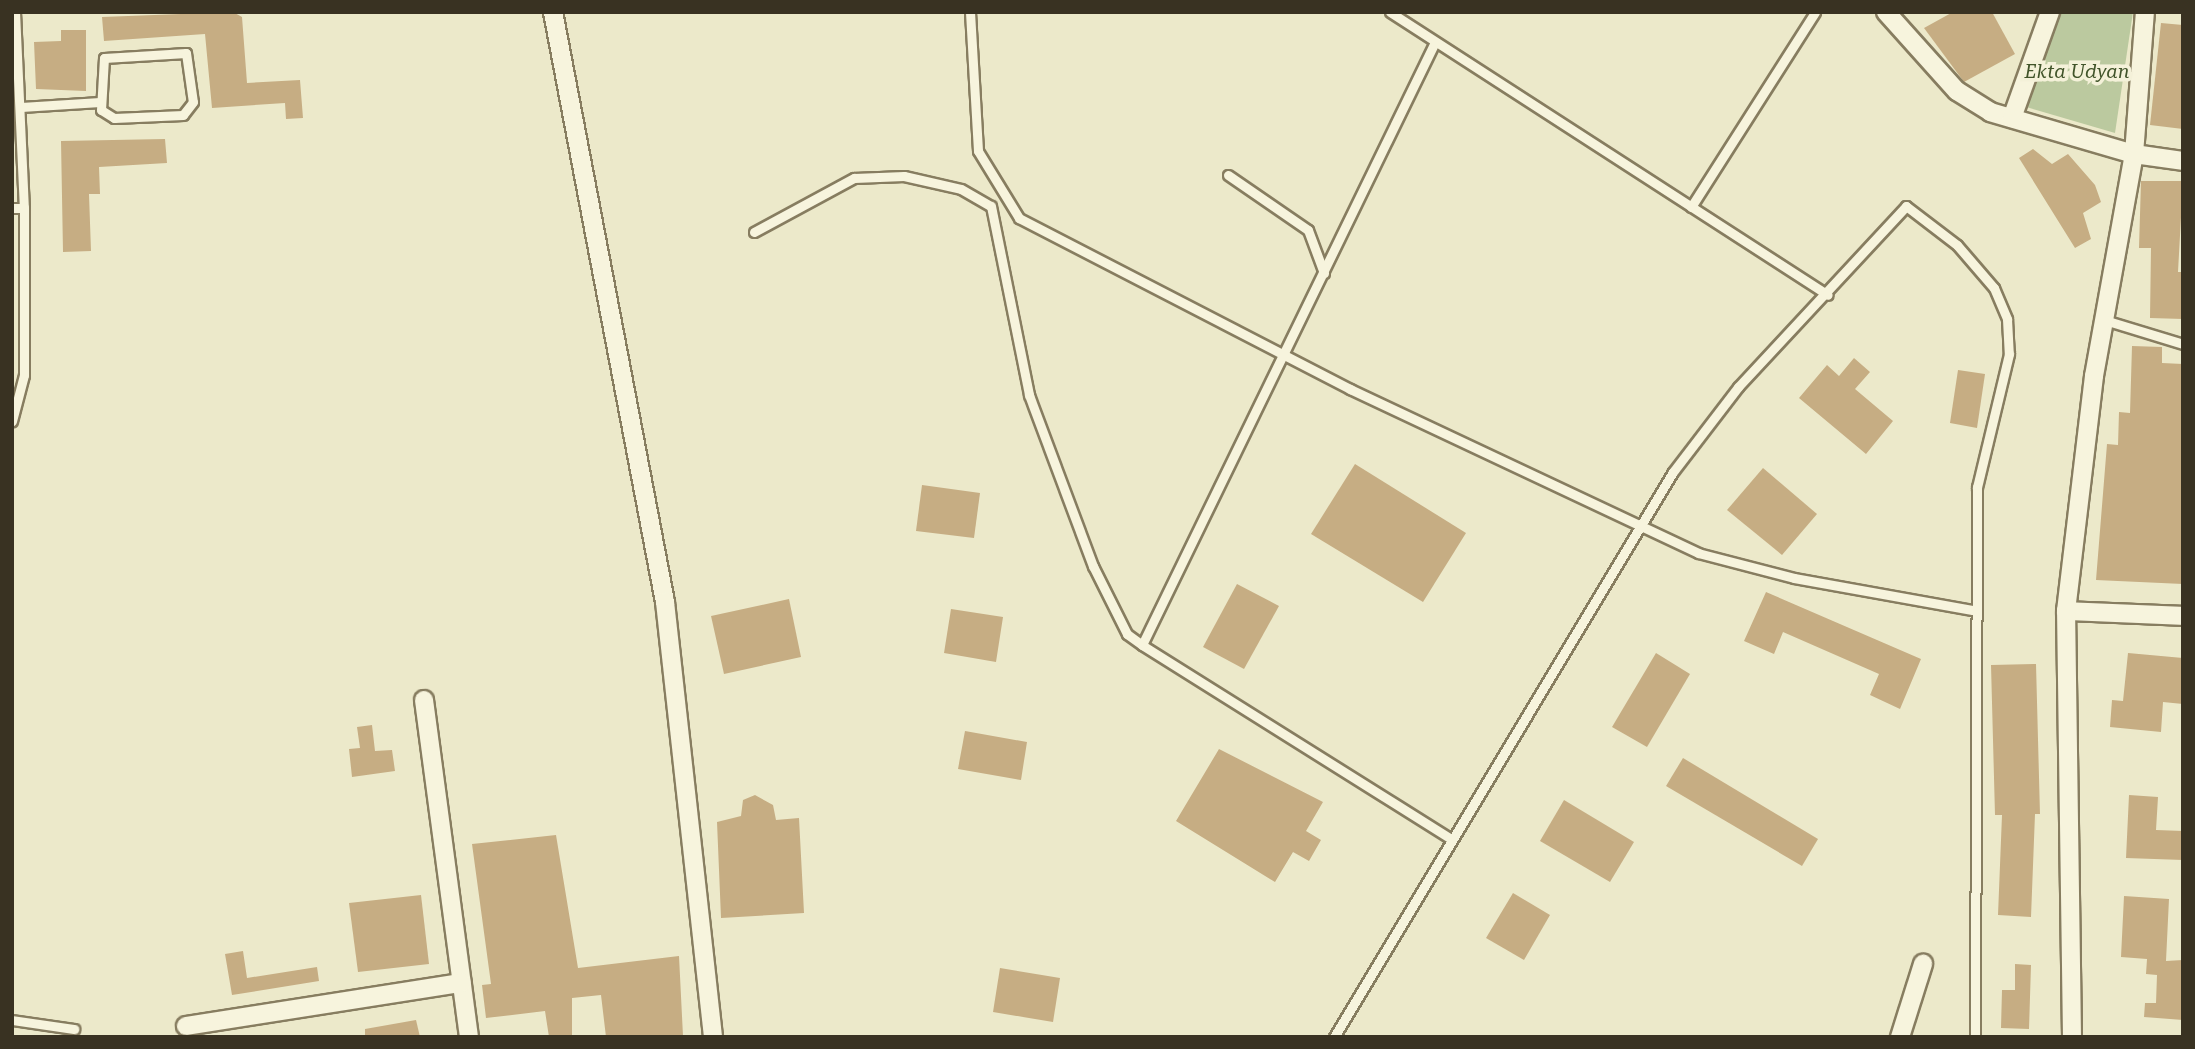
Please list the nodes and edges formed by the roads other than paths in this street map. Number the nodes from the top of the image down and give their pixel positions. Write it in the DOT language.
graph roads {
  1 [pos="15,12"];
  2 [pos="553,12"];
  3 [pos="971,12"];
  4 [pos="1390,12"];
  5 [pos="1815,12"];
  6 [pos="1886,12"];
  7 [pos="2050,12"];
  8 [pos="2145,12"];
  9 [pos="1435,42"];
  10 [pos="100,103"];
  11 [pos="21,107"];
  12 [pos="2012,118"];
  13 [pos="2134,154"];
  14 [pos="2183,161"];
  15 [pos="1228,175"];
  16 [pos="1691,206"];
  17 [pos="12,208"];
  18 [pos="24,208"];
  19 [pos="754,232"];
  20 [pos="1324,272"];
  21 [pos="1828,295"];
  22 [pos="2108,321"];
  23 [pos="2183,344"];
  24 [pos="1284,355"];
  25 [pos="12,421"];
  26 [pos="1641,527"];
  27 [pos="1972,610"];
  28 [pos="2066,611"];
  29 [pos="2183,616"];
  30 [pos="1142,645"];
  31 [pos="424,700"];
  32 [pos="1451,839"];
  33 [pos="1923,964"];
  34 [pos="462,983"];
  35 [pos="12,1020"];
  36 [pos="186,1026"];
  37 [pos="75,1029"];
  38 [pos="469,1037"];
  39 [pos="713,1037"];
  40 [pos="1334,1037"];
  41 [pos="1900,1037"];
  42 [pos="1975,1037"];
  43 [pos="2073,1037"];
  1 -- 11 [label="lane"];
  2 -- 39 [label="street"];
  3 -- 24 [label="lane"];
  4 -- 9 [label="lane"];
  5 -- 16 [label="lane"];
  6 -- 12 [label="street"];
  7 -- 12 [label="street"];
  8 -- 13 [label="street"];
  9 -- 16 [label="lane"];
  9 -- 20 [label="lane"];
  10 -- 10 [label="lane"];
  10 -- 11 [label="lane"];
  11 -- 18 [label="lane"];
  12 -- 13 [label="street"];
  13 -- 14 [label="street"];
  13 -- 22 [label="street"];
  15 -- 20 [label="lane"];
  16 -- 21 [label="lane"];
  17 -- 18 [label="lane"];
  18 -- 25 [label="lane"];
  19 -- 30 [label="lane"];
  20 -- 24 [label="lane"];
  21 -- 26 [label="lane"];
  21 -- 27 [label="lane"];
  22 -- 23 [label="lane"];
  22 -- 28 [label="street"];
  24 -- 26 [label="lane"];
  24 -- 30 [label="lane"];
  26 -- 27 [label="lane"];
  26 -- 32 [label="lane"];
  27 -- 42 [label="lane"];
  28 -- 29 [label="street"];
  28 -- 43 [label="street"];
  30 -- 32 [label="lane"];
  31 -- 34 [label="street"];
  32 -- 40 [label="lane"];
  33 -- 41 [label="street"];
  34 -- 36 [label="street"];
  34 -- 38 [label="street"];
  35 -- 37 [label="lane"];
}
